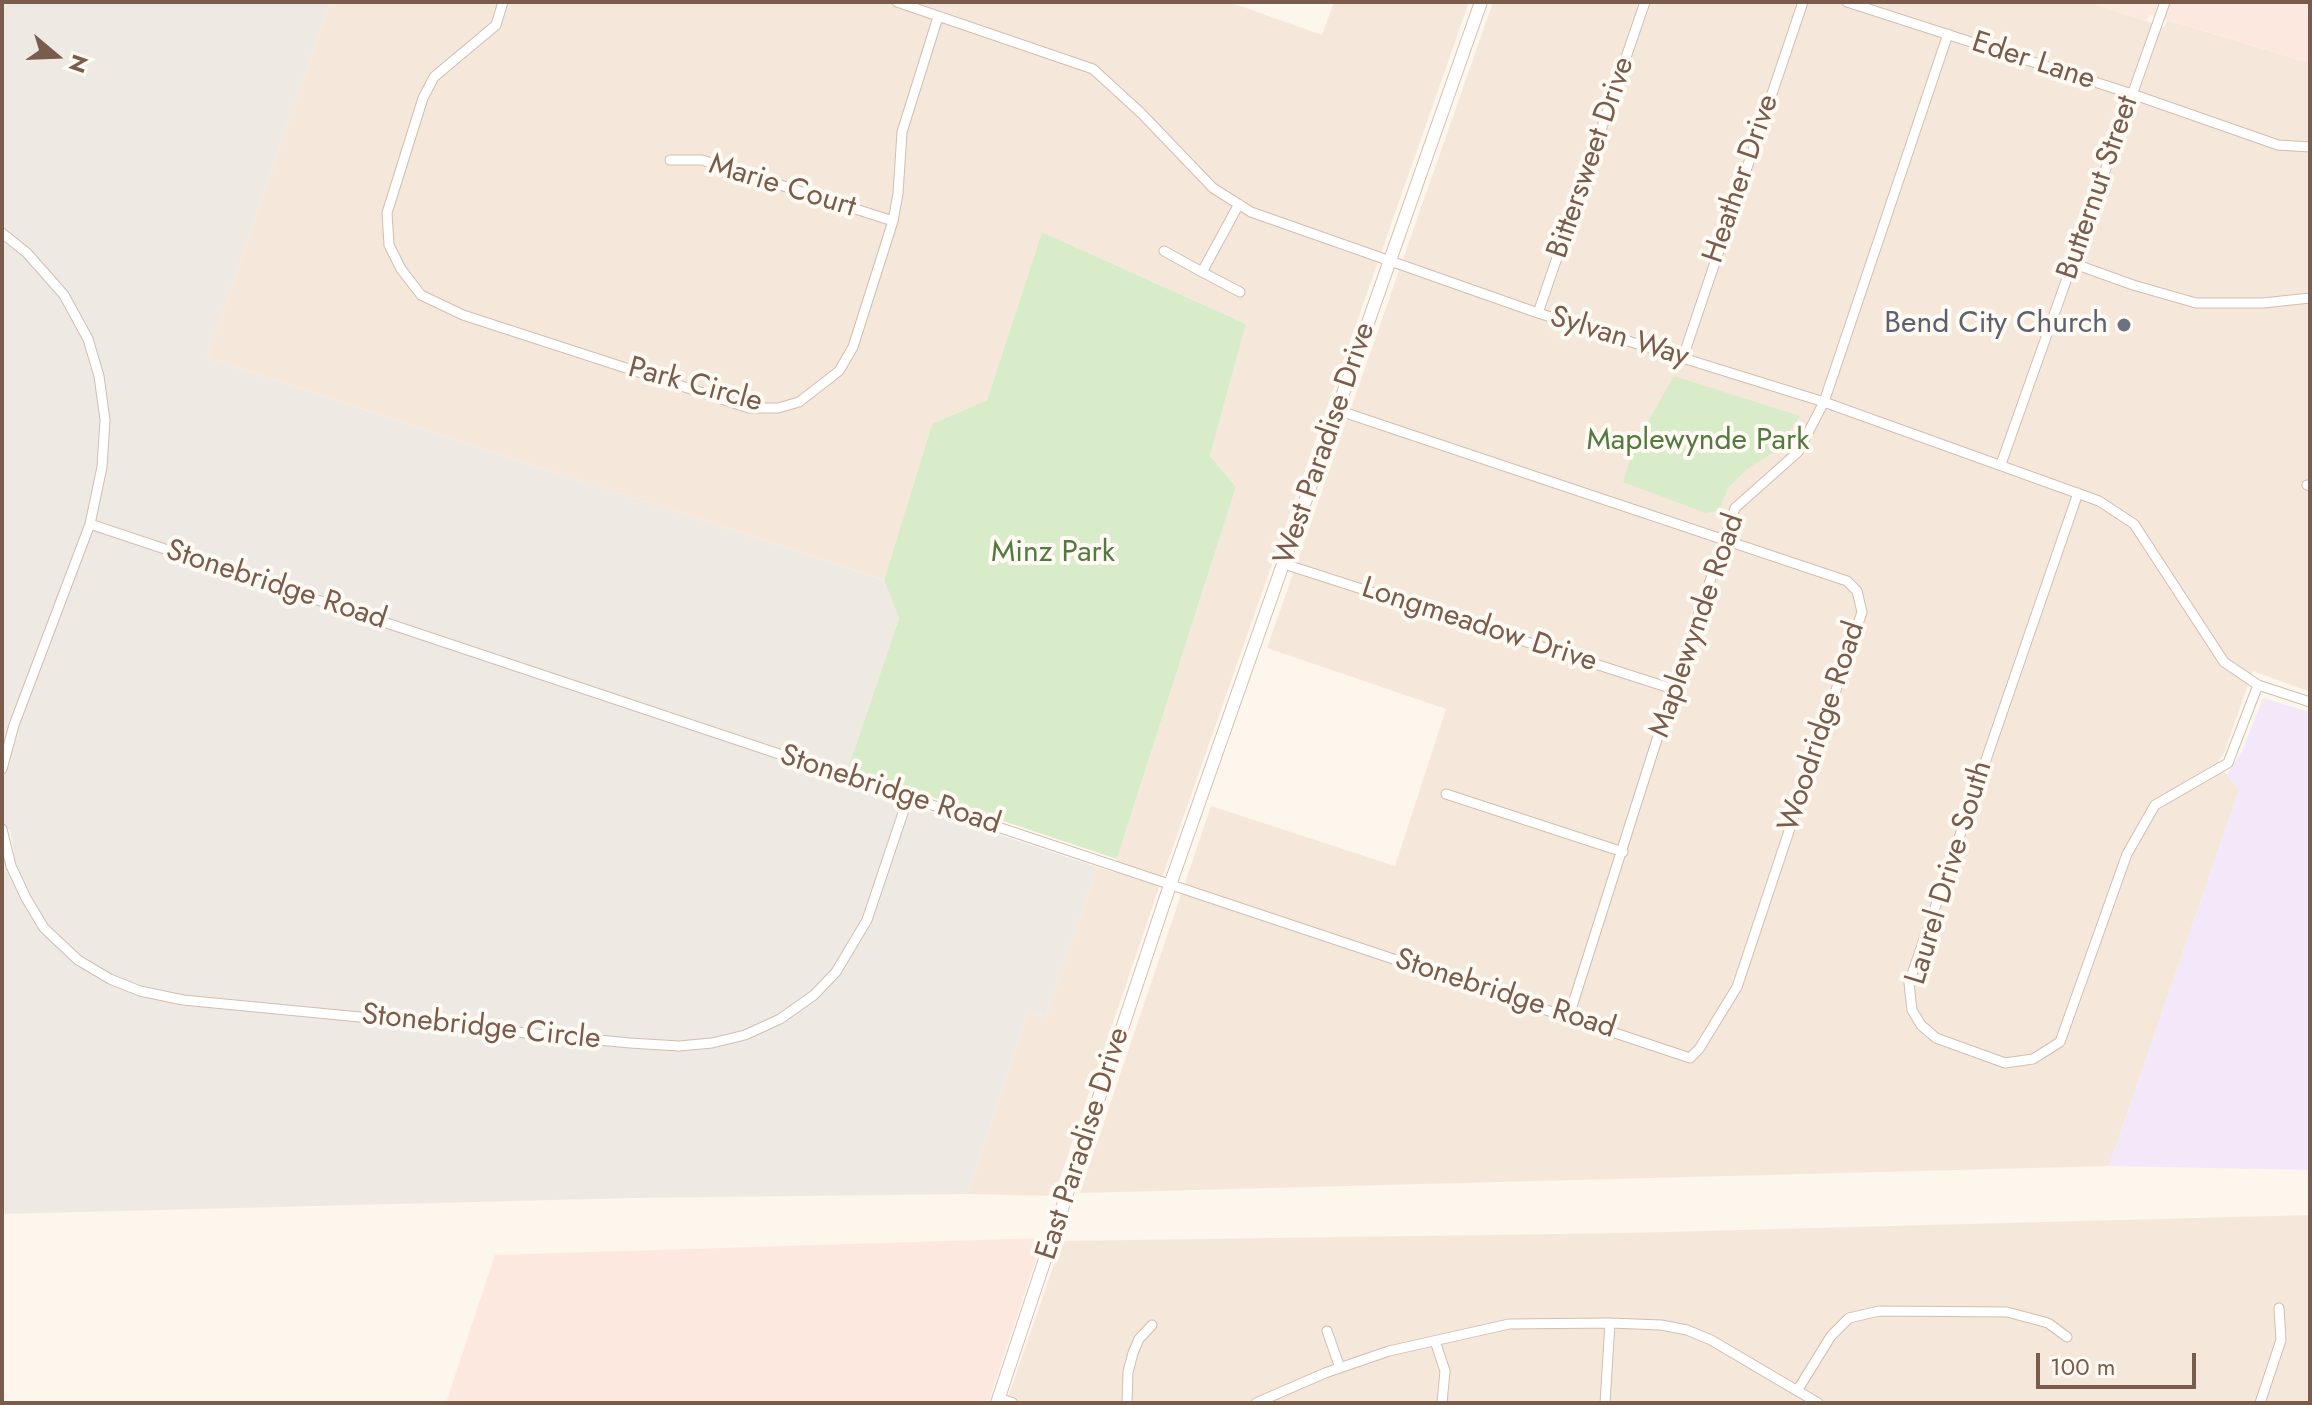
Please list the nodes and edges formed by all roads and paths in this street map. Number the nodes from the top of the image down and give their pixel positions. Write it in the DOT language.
graph roads {
  1 [pos="503,2"];
  2 [pos="897,2"];
  3 [pos="1481,2"];
  4 [pos="1645,2"];
  5 [pos="1803,2"];
  6 [pos="1847,2"];
  7 [pos="2165,2"];
  8 [pos="938,17"];
  9 [pos="1948,34"];
  10 [pos="2132,94"];
  11 [pos="2310,147"];
  12 [pos="670,160"];
  13 [pos="1239,204"];
  14 [pos="893,221"];
  15 [pos="2,233"];
  16 [pos="1164,251"];
  17 [pos="1390,263"];
  18 [pos="2072,263"];
  19 [pos="1202,272"];
  20 [pos="1240,292"];
  21 [pos="2310,298"];
  22 [pos="1538,313"];
  23 [pos="1683,357"];
  24 [pos="1824,402"];
  25 [pos="1337,410"];
  26 [pos="2001,464"];
  27 [pos="2078,493"];
  28 [pos="90,524"];
  29 [pos="1725,540"];
  30 [pos="1284,564"];
  31 [pos="2258,685"];
  32 [pos="1673,689"];
  33 [pos="2310,702"];
  34 [pos="2,769"];
  35 [pos="1446,794"];
  36 [pos="908,798"];
  37 [pos="2,829"];
  38 [pos="1623,852"];
  39 [pos="1170,885"];
  40 [pos="1569,1016"];
  41 [pos="1690,1058"];
  42 [pos="2279,1308"];
  43 [pos="1610,1323"];
  44 [pos="1152,1325"];
  45 [pos="1327,1331"];
  46 [pos="2067,1337"];
  47 [pos="1435,1341"];
  48 [pos="1340,1368"];
  49 [pos="1797,1391"];
  50 [pos="998,1401"];
  51 [pos="1263,1402"];
  52 [pos="1013,1403"];
  53 [pos="1127,1403"];
  54 [pos="1442,1403"];
  55 [pos="1605,1403"];
  56 [pos="1818,1403"];
  57 [pos="2260,1403"];
  1 -- 14 [label="street, Park Circle"];
  2 -- 8 [label="street, Sylvan Way"];
  3 -- 17 [label="street, West Paradise Drive"];
  4 -- 22 [label="street, Bittersweet Drive"];
  5 -- 23 [label="street, Heather Drive"];
  6 -- 9 [label="street, Eder Lane"];
  7 -- 10 [label="street, Butternut Street"];
  8 -- 13 [label="street, Sylvan Way"];
  8 -- 14 [label="street, Park Circle"];
  9 -- 10 [label="street, Eder Lane"];
  9 -- 24 [label="street, Maplewynde Road"];
  10 -- 11 [label="street, Eder Lane"];
  10 -- 18 [label="street, Butternut Street"];
  12 -- 14 [label="street, Marie Court"];
  13 -- 17 [label="street, Sylvan Way"];
  13 -- 19 [label="street"];
  15 -- 28 [label="street"];
  16 -- 19 [label="street"];
  17 -- 22 [label="street, Sylvan Way"];
  17 -- 25 [label="street, West Paradise Drive"];
  18 -- 21 [label="street"];
  18 -- 26 [label="street, Butternut Street"];
  19 -- 20 [label="street"];
  22 -- 23 [label="street, Sylvan Way"];
  23 -- 24 [label="street, Sylvan Way"];
  24 -- 26 [label="street, Sylvan Way"];
  24 -- 29 [label="street, Maplewynde Road"];
  25 -- 29 [label="street, Woodridge Road"];
  25 -- 30 [label="street, West Paradise Drive"];
  26 -- 27 [label="street, Sylvan Way"];
  27 -- 31 [label="street, Sylvan Way"];
  27 -- 31 [label="street, Laurel Drive South"];
  28 -- 34 [label="street"];
  28 -- 36 [label="street, Stonebridge Road"];
  29 -- 32 [label="street, Maplewynde Road"];
  29 -- 41 [label="street, Woodridge Road"];
  30 -- 32 [label="street, Longmeadow Drive"];
  30 -- 39 [label="street, West Paradise Drive"];
  31 -- 33 [label="street, Sylvan Way"];
  32 -- 38 [label="street, Maplewynde Road"];
  35 -- 38 [label="street"];
  36 -- 37 [label="street, Stonebridge Circle"];
  36 -- 39 [label="street, Stonebridge Road"];
  38 -- 40 [label="street, Maplewynde Road"];
  39 -- 40 [label="street, Stonebridge Road"];
  39 -- 50 [label="street, East Paradise Drive"];
  40 -- 41 [label="street, Stonebridge Road"];
  42 -- 57 [label="street"];
  43 -- 47 [label="street"];
  43 -- 49 [label="street"];
  43 -- 55 [label="street"];
  44 -- 53 [label="street"];
  45 -- 48 [label="street"];
  46 -- 49 [label="street"];
  47 -- 48 [label="street"];
  47 -- 54 [label="street"];
  48 -- 51 [label="street"];
  49 -- 56 [label="street"];
  50 -- 52 [label="street"];
}
